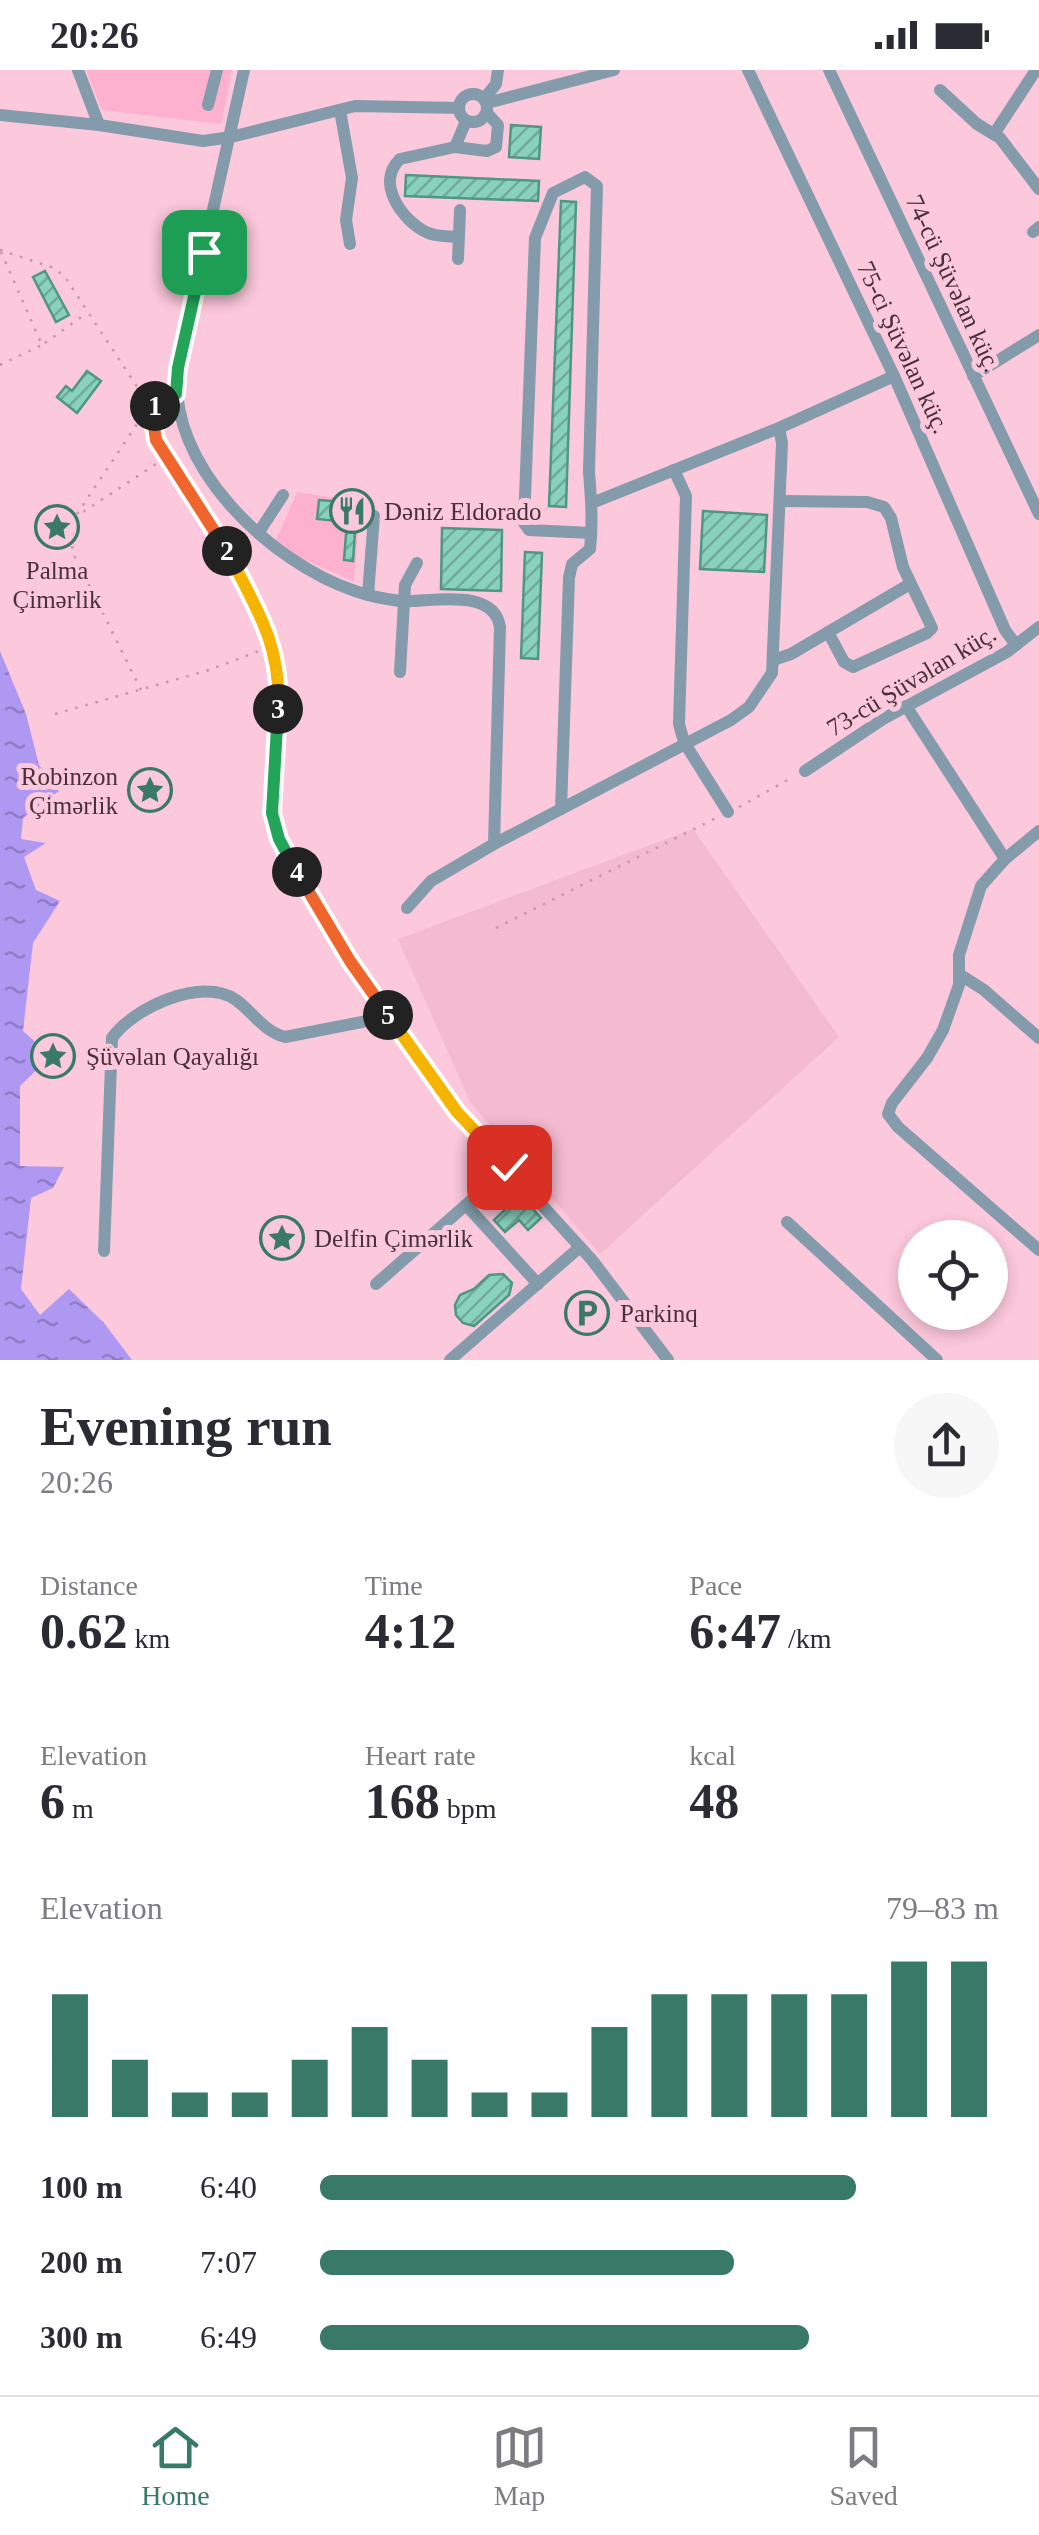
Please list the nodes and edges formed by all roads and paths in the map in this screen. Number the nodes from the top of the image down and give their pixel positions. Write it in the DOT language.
graph roads {
  1 [pos="78,70"];
  2 [pos="217,70"];
  3 [pos="244,70"];
  4 [pos="498,70"];
  5 [pos="614,70"];
  6 [pos="748,70"];
  7 [pos="830,70"];
  8 [pos="1036,70"];
  9 [pos="940,90"];
  10 [pos="208,104"];
  11 [pos="486,105"];
  12 [pos="340,110"];
  13 [pos="0,115"];
  14 [pos="463,115"];
  15 [pos="99,125"];
  16 [pos="994,134"];
  17 [pos="231,137"];
  18 [pos="456,147"];
  19 [pos="1039,188"];
  20 [pos="460,210"];
  21 [pos="458,237"];
  22 [pos="350,244"];
  23 [pos="0,251"];
  24 [pos="458,259"];
  25 [pos="88,312"];
  26 [pos="1039,334"];
  27 [pos="42,345"];
  28 [pos="0,365"];
  29 [pos="894,376"];
  30 [pos="974,376"];
  31 [pos="176,394"];
  32 [pos="151,408"];
  33 [pos="780,428"];
  34 [pos="166,457"];
  35 [pos="674,470"];
  36 [pos="283,495"];
  37 [pos="780,501"];
  38 [pos="592,504"];
  39 [pos="1039,514"];
  40 [pos="374,516"];
  41 [pos="74,518"];
  42 [pos="259,532"];
  43 [pos="592,533"];
  44 [pos="417,564"];
  45 [pos="910,584"];
  46 [pos="368,595"];
  47 [pos="395,600"];
  48 [pos="1039,627"];
  49 [pos="828,632"];
  50 [pos="1016,645"];
  51 [pos="273,646"];
  52 [pos="773,660"];
  53 [pos="400,672"];
  54 [pos="140,690"];
  55 [pos="906,706"];
  56 [pos="55,714"];
  57 [pos="684,742"];
  58 [pos="805,771"];
  59 [pos="561,809"];
  60 [pos="728,812"];
  61 [pos="1039,831"];
  62 [pos="494,844"];
  63 [pos="1005,859"];
  64 [pos="407,908"];
  65 [pos="496,928"];
  66 [pos="959,974"];
  67 [pos="392,1021"];
  68 [pos="1039,1038"];
  69 [pos="509,1167"];
  70 [pos="466,1205"];
  71 [pos="787,1222"];
  72 [pos="580,1247"];
  73 [pos="1039,1250"];
  74 [pos="104,1251"];
  75 [pos="376,1284"];
  76 [pos="538,1284"];
  77 [pos="450,1360"];
  78 [pos="668,1360"];
  79 [pos="937,1360"];
  1 -- 15 [label="street"];
  2 -- 10 [label="street"];
  3 -- 17 [label="street"];
  4 -- 11 [label="street"];
  5 -- 11 [label="street"];
  6 -- 29 [label="street, 75-ci Şüvəlan küç."];
  7 -- 30 [label="street, 74-cü Şüvəlan küç."];
  8 -- 16 [label="street"];
  9 -- 16 [label="street"];
  11 -- 14 [label="street"];
  11 -- 14 [label="street"];
  11 -- 18 [label="street"];
  12 -- 14 [label="street"];
  12 -- 17 [label="street"];
  12 -- 22 [label="street"];
  13 -- 15 [label="street"];
  14 -- 18 [label="street"];
  15 -- 17 [label="street"];
  16 -- 19 [label="street"];
  17 -- 31 [label="street"];
  18 -- 21 [label="street"];
  20 -- 21 [label="street"];
  21 -- 24 [label="street"];
  23 -- 25 [label="path"];
  23 -- 27 [label="path"];
  25 -- 27 [label="path"];
  25 -- 32 [label="path"];
  26 -- 30 [label="street"];
  27 -- 28 [label="path"];
  29 -- 33 [label="street"];
  29 -- 50 [label="street, 75-ci Şüvəlan küç."];
  30 -- 39 [label="street, 74-cü Şüvəlan küç."];
  31 -- 32 [label="path"];
  31 -- 42 [label="street"];
  32 -- 34 [label="path"];
  32 -- 41 [label="path"];
  33 -- 35 [label="street"];
  33 -- 37 [label="street"];
  34 -- 41 [label="path"];
  34 -- 51 [label="path"];
  35 -- 38 [label="street"];
  35 -- 57 [label="street"];
  36 -- 42 [label="street"];
  37 -- 45 [label="street"];
  37 -- 52 [label="street"];
  38 -- 43 [label="street"];
  38 -- 43 [label="street"];
  40 -- 46 [label="street"];
  41 -- 54 [label="path"];
  42 -- 46 [label="street"];
  43 -- 59 [label="street"];
  44 -- 47 [label="street"];
  45 -- 49 [label="street"];
  45 -- 49 [label="street"];
  46 -- 47 [label="street"];
  47 -- 53 [label="street"];
  47 -- 62 [label="street"];
  48 -- 50 [label="street, 73-cü Şüvəlan küç."];
  49 -- 52 [label="street"];
  50 -- 55 [label="street, 73-cü Şüvəlan küç."];
  51 -- 54 [label="path"];
  51 -- 67 [label="path"];
  52 -- 57 [label="street"];
  54 -- 56 [label="path"];
  55 -- 58 [label="street, 73-cü Şüvəlan küç."];
  55 -- 63 [label="street"];
  57 -- 59 [label="street"];
  57 -- 60 [label="street"];
  58 -- 60 [label="path"];
  59 -- 62 [label="street"];
  60 -- 65 [label="path"];
  61 -- 63 [label="street"];
  62 -- 64 [label="street"];
  63 -- 66 [label="street"];
  66 -- 68 [label="street"];
  66 -- 73 [label="street"];
  67 -- 69 [label="street"];
  67 -- 74 [label="street"];
  69 -- 70 [label="street"];
  69 -- 72 [label="street"];
  70 -- 75 [label="street"];
  70 -- 76 [label="street"];
  71 -- 79 [label="street"];
  72 -- 76 [label="street"];
  72 -- 78 [label="street"];
  76 -- 77 [label="street"];
}
